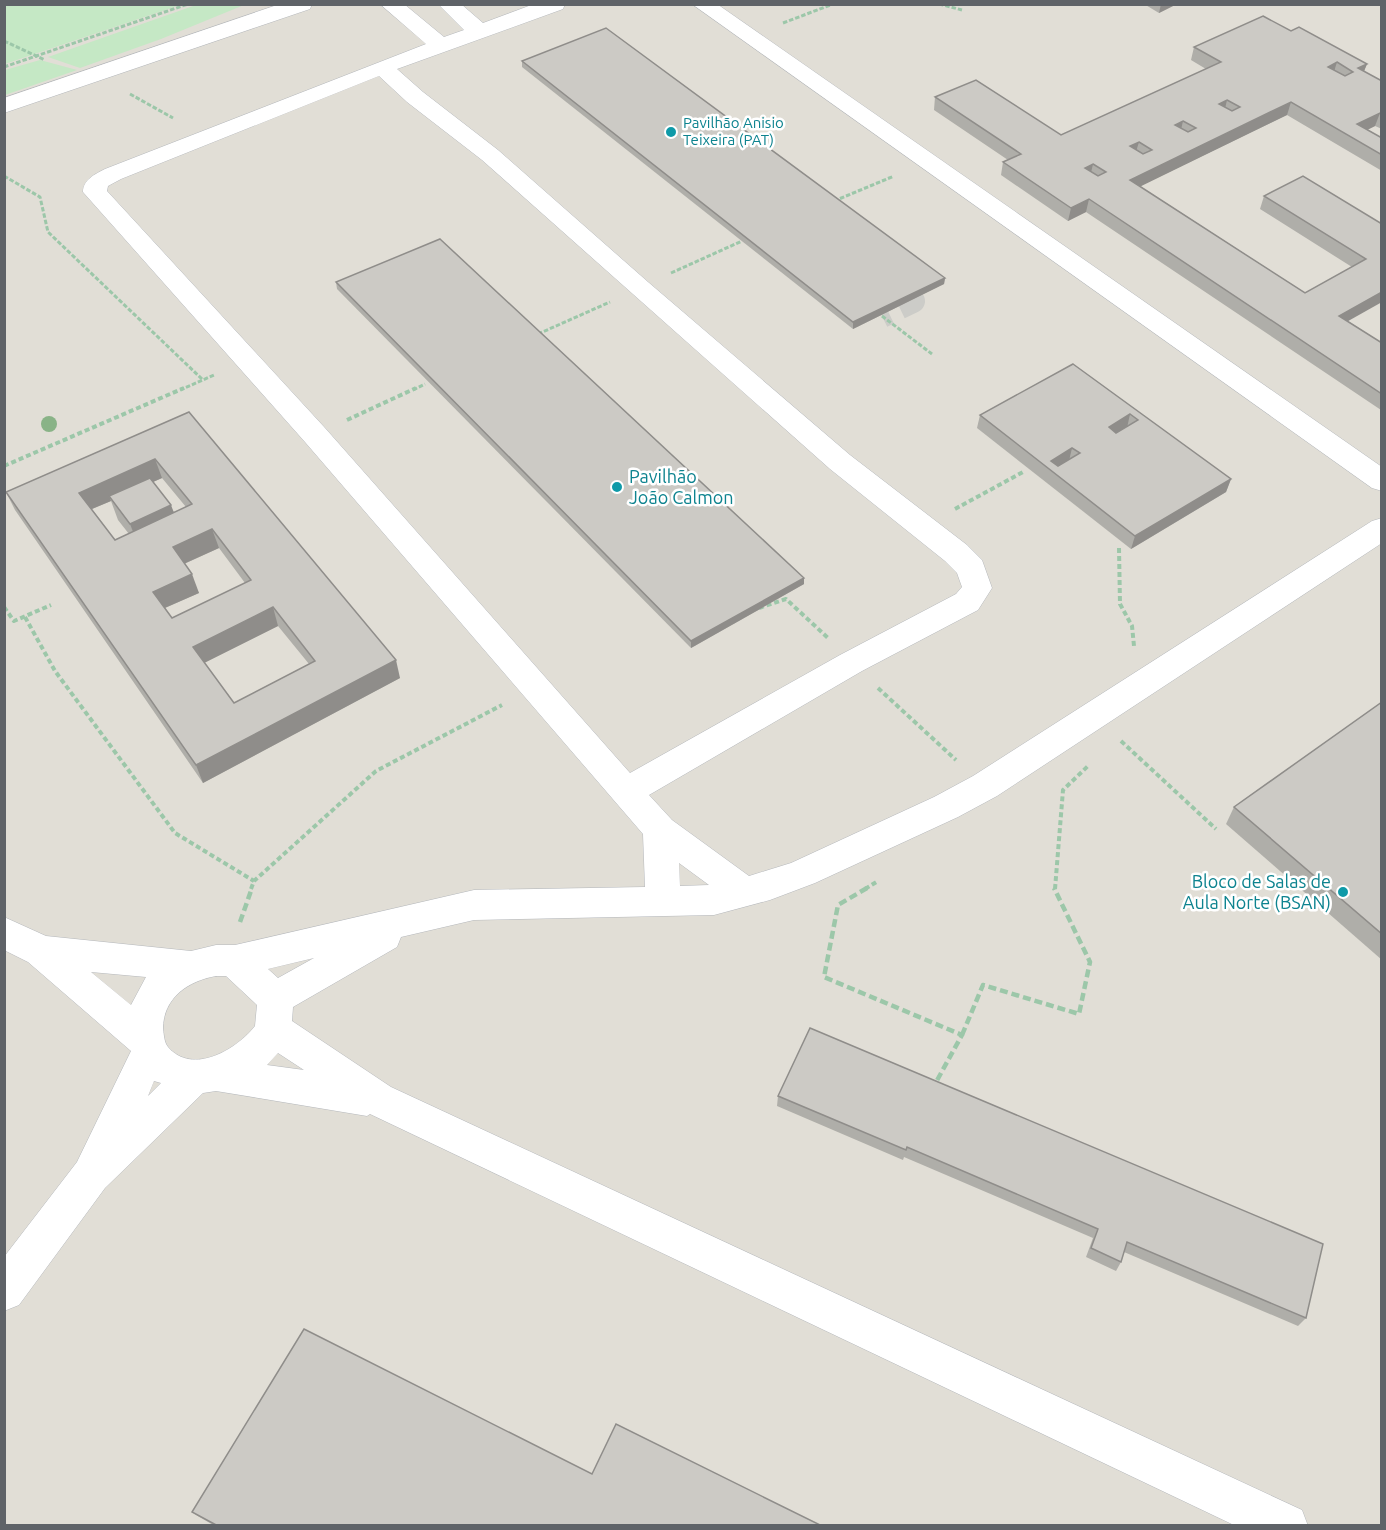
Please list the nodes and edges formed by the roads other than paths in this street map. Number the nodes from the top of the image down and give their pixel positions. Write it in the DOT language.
graph roads {
  1 [pos="302,4"];
  2 [pos="390,4"];
  3 [pos="448,4"];
  4 [pos="555,4"];
  5 [pos="702,4"];
  6 [pos="480,32"];
  7 [pos="442,46"];
  8 [pos="382,67"];
  9 [pos="4,106"];
  10 [pos="1382,481"];
  11 [pos="1382,528"];
  12 [pos="626,791"];
  13 [pos="660,830"];
  14 [pos="744,892"];
  15 [pos="663,902"];
  16 [pos="414,919"];
  17 [pos="4,932"];
  18 [pos="41,951"];
  19 [pos="232,960"];
  20 [pos="190,966"];
  21 [pos="274,1014"];
  22 [pos="147,1046"];
  23 [pos="206,1076"];
  24 [pos="378,1099"];
  25 [pos="91,1175"];
  26 [pos="4,1291"];
  27 [pos="1286,1526"];
  1 -- 9 [label="street"];
  2 -- 7 [label="street"];
  3 -- 6 [label="street"];
  4 -- 6 [label="street"];
  5 -- 10 [label="street"];
  6 -- 7 [label="street"];
  7 -- 8 [label="street"];
  8 -- 12 [label="street"];
  8 -- 12 [label="street"];
  11 -- 14 [label="street"];
  12 -- 13 [label="street"];
  13 -- 14 [label="street"];
  13 -- 15 [label="street"];
  14 -- 15 [label="street"];
  15 -- 16 [label="street"];
  16 -- 19 [label="street"];
  16 -- 21 [label="street"];
  17 -- 18 [label="street"];
  18 -- 20 [label="street"];
  18 -- 22 [label="street"];
  19 -- 20 [label="street"];
  19 -- 21 [label="street"];
  20 -- 22 [label="street"];
  21 -- 23 [label="street"];
  21 -- 24 [label="street"];
  22 -- 23 [label="street"];
  22 -- 25 [label="street"];
  23 -- 24 [label="street"];
  23 -- 25 [label="street"];
  24 -- 27 [label="street"];
  25 -- 26 [label="street"];
}
